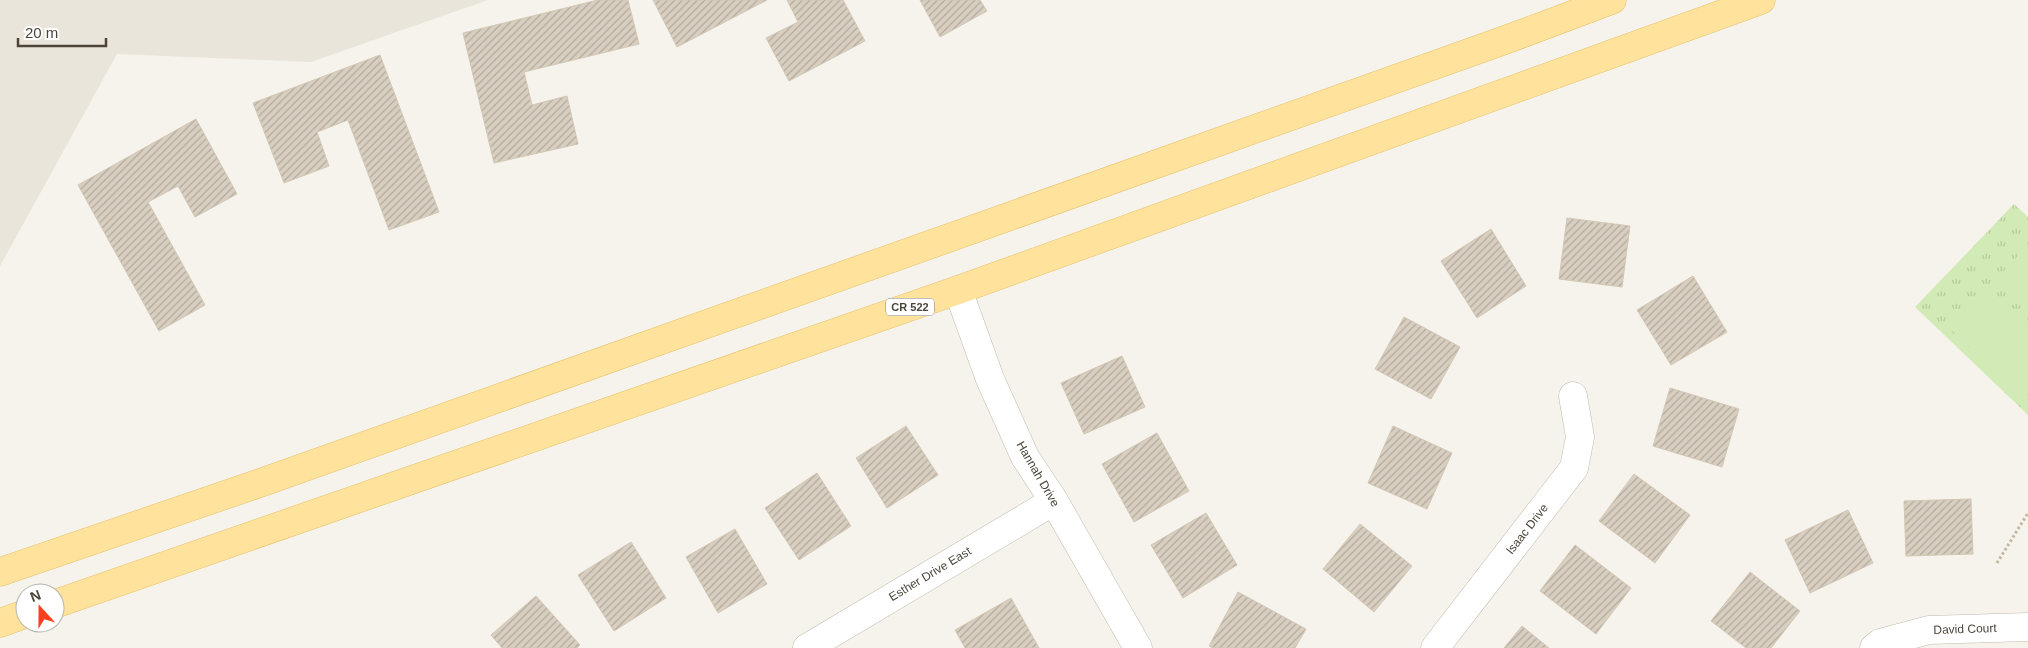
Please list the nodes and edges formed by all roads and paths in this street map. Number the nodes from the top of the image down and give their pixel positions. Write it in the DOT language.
graph roads {
  1 [pos="1612,0"];
  2 [pos="1761,0"];
  3 [pos="958,290"];
  4 [pos="1573,396"];
  5 [pos="1054,501"];
  6 [pos="2028,513"];
  7 [pos="1997,563"];
  8 [pos="0,572"];
  9 [pos="65,601"];
  10 [pos="15,618"];
  11 [pos="0,623"];
  12 [pos="2028,627"];
  13 [pos="807,648"];
  14 [pos="1138,648"];
  15 [pos="1435,648"];
  16 [pos="1874,648"];
  1 -- 8 [label="main road"];
  2 -- 3 [label="main road, CR 522"];
  3 -- 5 [label="street, Hannah Drive"];
  3 -- 9 [label="main road, CR 522"];
  4 -- 15 [label="street, Isaac Drive"];
  5 -- 13 [label="street, Esther Drive East"];
  5 -- 14 [label="street, Hannah Drive"];
  6 -- 7 [label="path"];
  10 -- 11 [label="main road"];
  12 -- 16 [label="street, David Court"];
}
